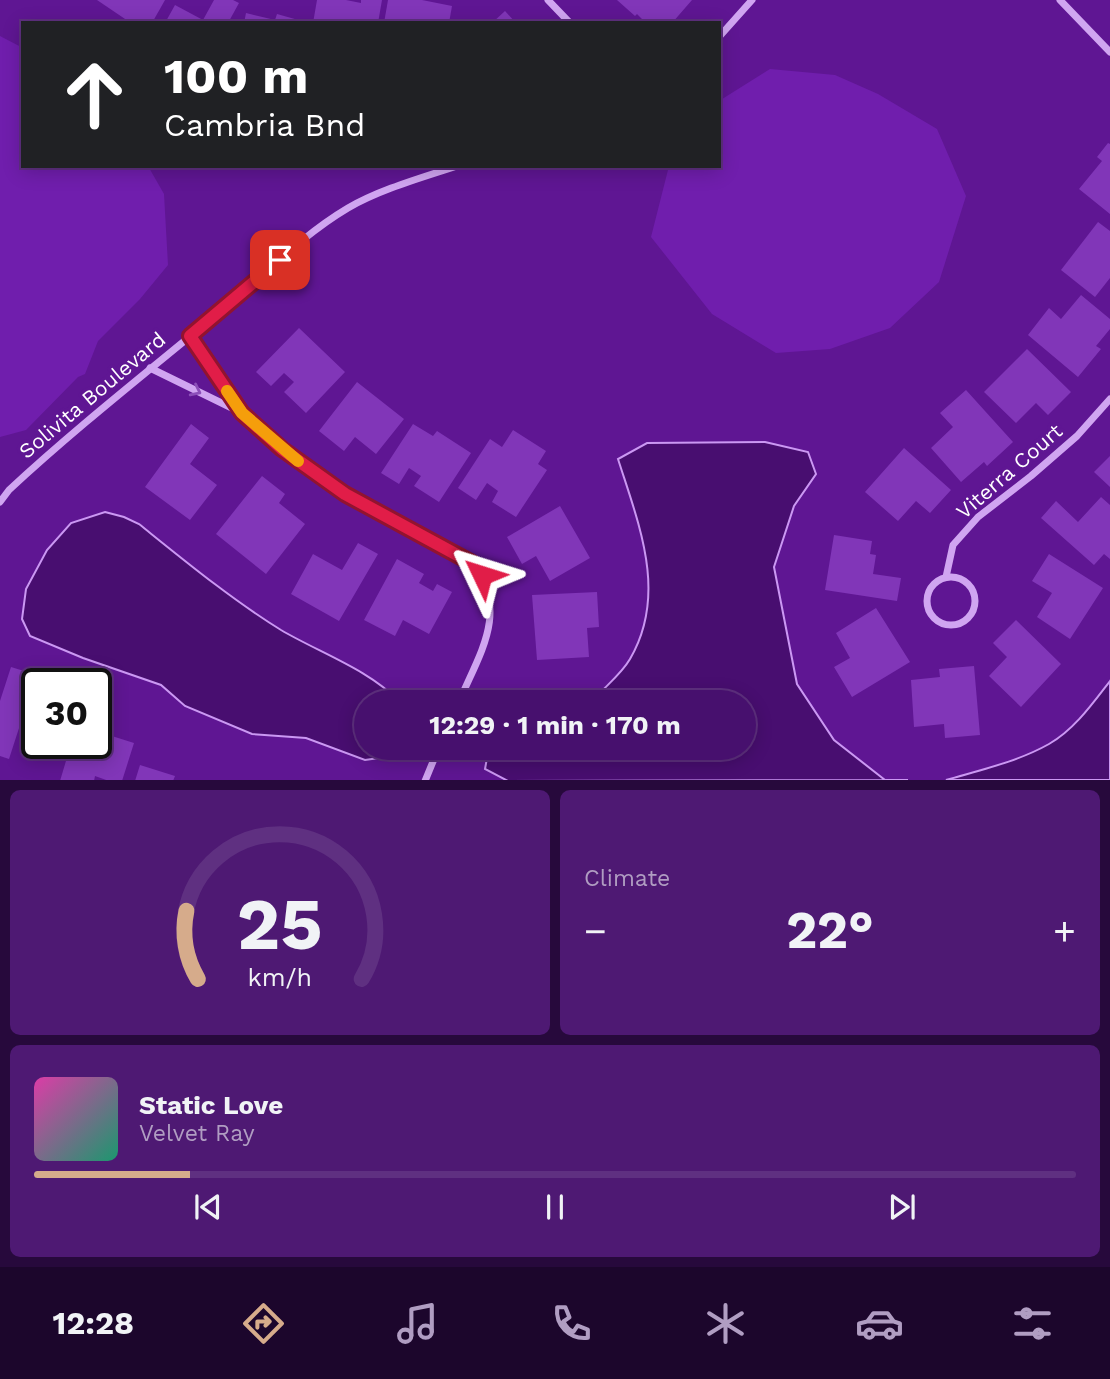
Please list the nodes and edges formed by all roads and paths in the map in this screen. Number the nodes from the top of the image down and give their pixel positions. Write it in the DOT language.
graph roads {
  1 [pos="548,0"];
  2 [pos="752,0"];
  3 [pos="1059,0"];
  4 [pos="567,21"];
  5 [pos="721,35"];
  6 [pos="1110,52"];
  7 [pos="451,168"];
  8 [pos="190,336"];
  9 [pos="150,368"];
  10 [pos="1110,399"];
  11 [pos="242,413"];
  12 [pos="0,502"];
  13 [pos="946,577"];
  14 [pos="463,690"];
  15 [pos="433,760"];
  16 [pos="425,780"];
  1 -- 4 [label="street"];
  2 -- 5 [label="street"];
  3 -- 6 [label="street"];
  7 -- 8 [label="street, Solivita Boulevard"];
  8 -- 9 [label="street, Solivita Boulevard"];
  8 -- 11 [label="street"];
  9 -- 11 [label="street, one-way"];
  9 -- 12 [label="street, Solivita Boulevard"];
  10 -- 13 [label="street, Viterra Court"];
  11 -- 14 [label="street"];
  13 -- 13 [label="street"];
  15 -- 16 [label="street"];
}
